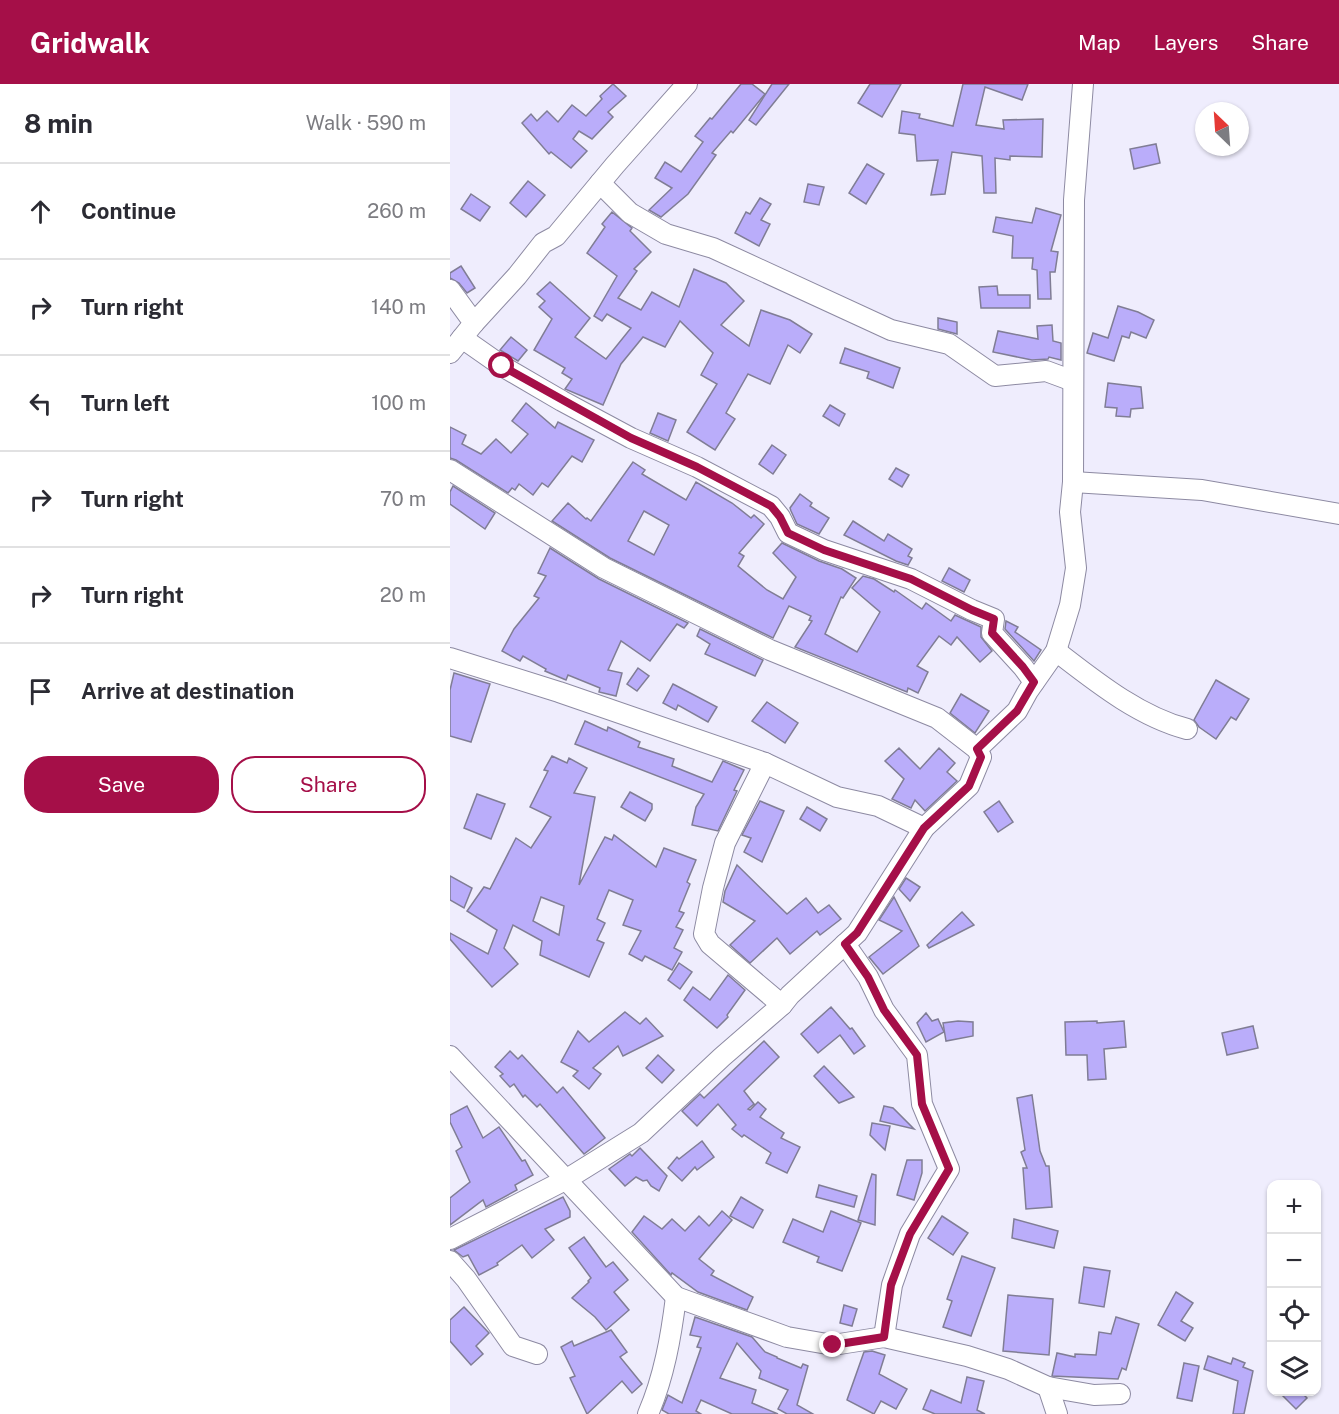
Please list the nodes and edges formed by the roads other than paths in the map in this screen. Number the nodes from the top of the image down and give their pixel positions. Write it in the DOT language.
graph roads {
  1 [pos="687,84"];
  2 [pos="1083,84"];
  3 [pos="600,183"];
  4 [pos="450,290"];
  5 [pos="462,338"];
  6 [pos="1073,381"];
  7 [pos="450,470"];
  8 [pos="1073,482"];
  9 [pos="1339,514"];
  10 [pos="1056,651"];
  11 [pos="450,658"];
  12 [pos="1034,682"];
  13 [pos="1187,729"];
  14 [pos="977,749"];
  15 [pos="765,763"];
  16 [pos="924,828"];
  17 [pos="845,944"];
  18 [pos="782,1005"];
  19 [pos="450,1056"];
  20 [pos="567,1179"];
  21 [pos="450,1239"];
  22 [pos="450,1261"];
  23 [pos="676,1298"];
  24 [pos="884,1337"];
  25 [pos="537,1354"];
  26 [pos="1047,1387"];
  27 [pos="1120,1394"];
  28 [pos="648,1414"];
  29 [pos="1057,1414"];
  1 -- 3 [label="street"];
  2 -- 6 [label="street"];
  3 -- 5 [label="street"];
  3 -- 6 [label="street"];
  4 -- 5 [label="street"];
  5 -- 12 [label="street"];
  6 -- 8 [label="street"];
  7 -- 14 [label="street"];
  8 -- 9 [label="street"];
  8 -- 10 [label="street"];
  10 -- 12 [label="street"];
  10 -- 13 [label="street"];
  11 -- 15 [label="street"];
  12 -- 14 [label="street"];
  14 -- 16 [label="street"];
  15 -- 16 [label="street"];
  15 -- 18 [label="street"];
  16 -- 17 [label="street"];
  17 -- 18 [label="street"];
  17 -- 24 [label="street"];
  18 -- 20 [label="street"];
  19 -- 20 [label="street"];
  20 -- 21 [label="street"];
  20 -- 23 [label="street"];
  22 -- 25 [label="street"];
  23 -- 24 [label="street"];
  23 -- 28 [label="street"];
  24 -- 26 [label="street"];
  26 -- 27 [label="street"];
  26 -- 29 [label="street"];
}
